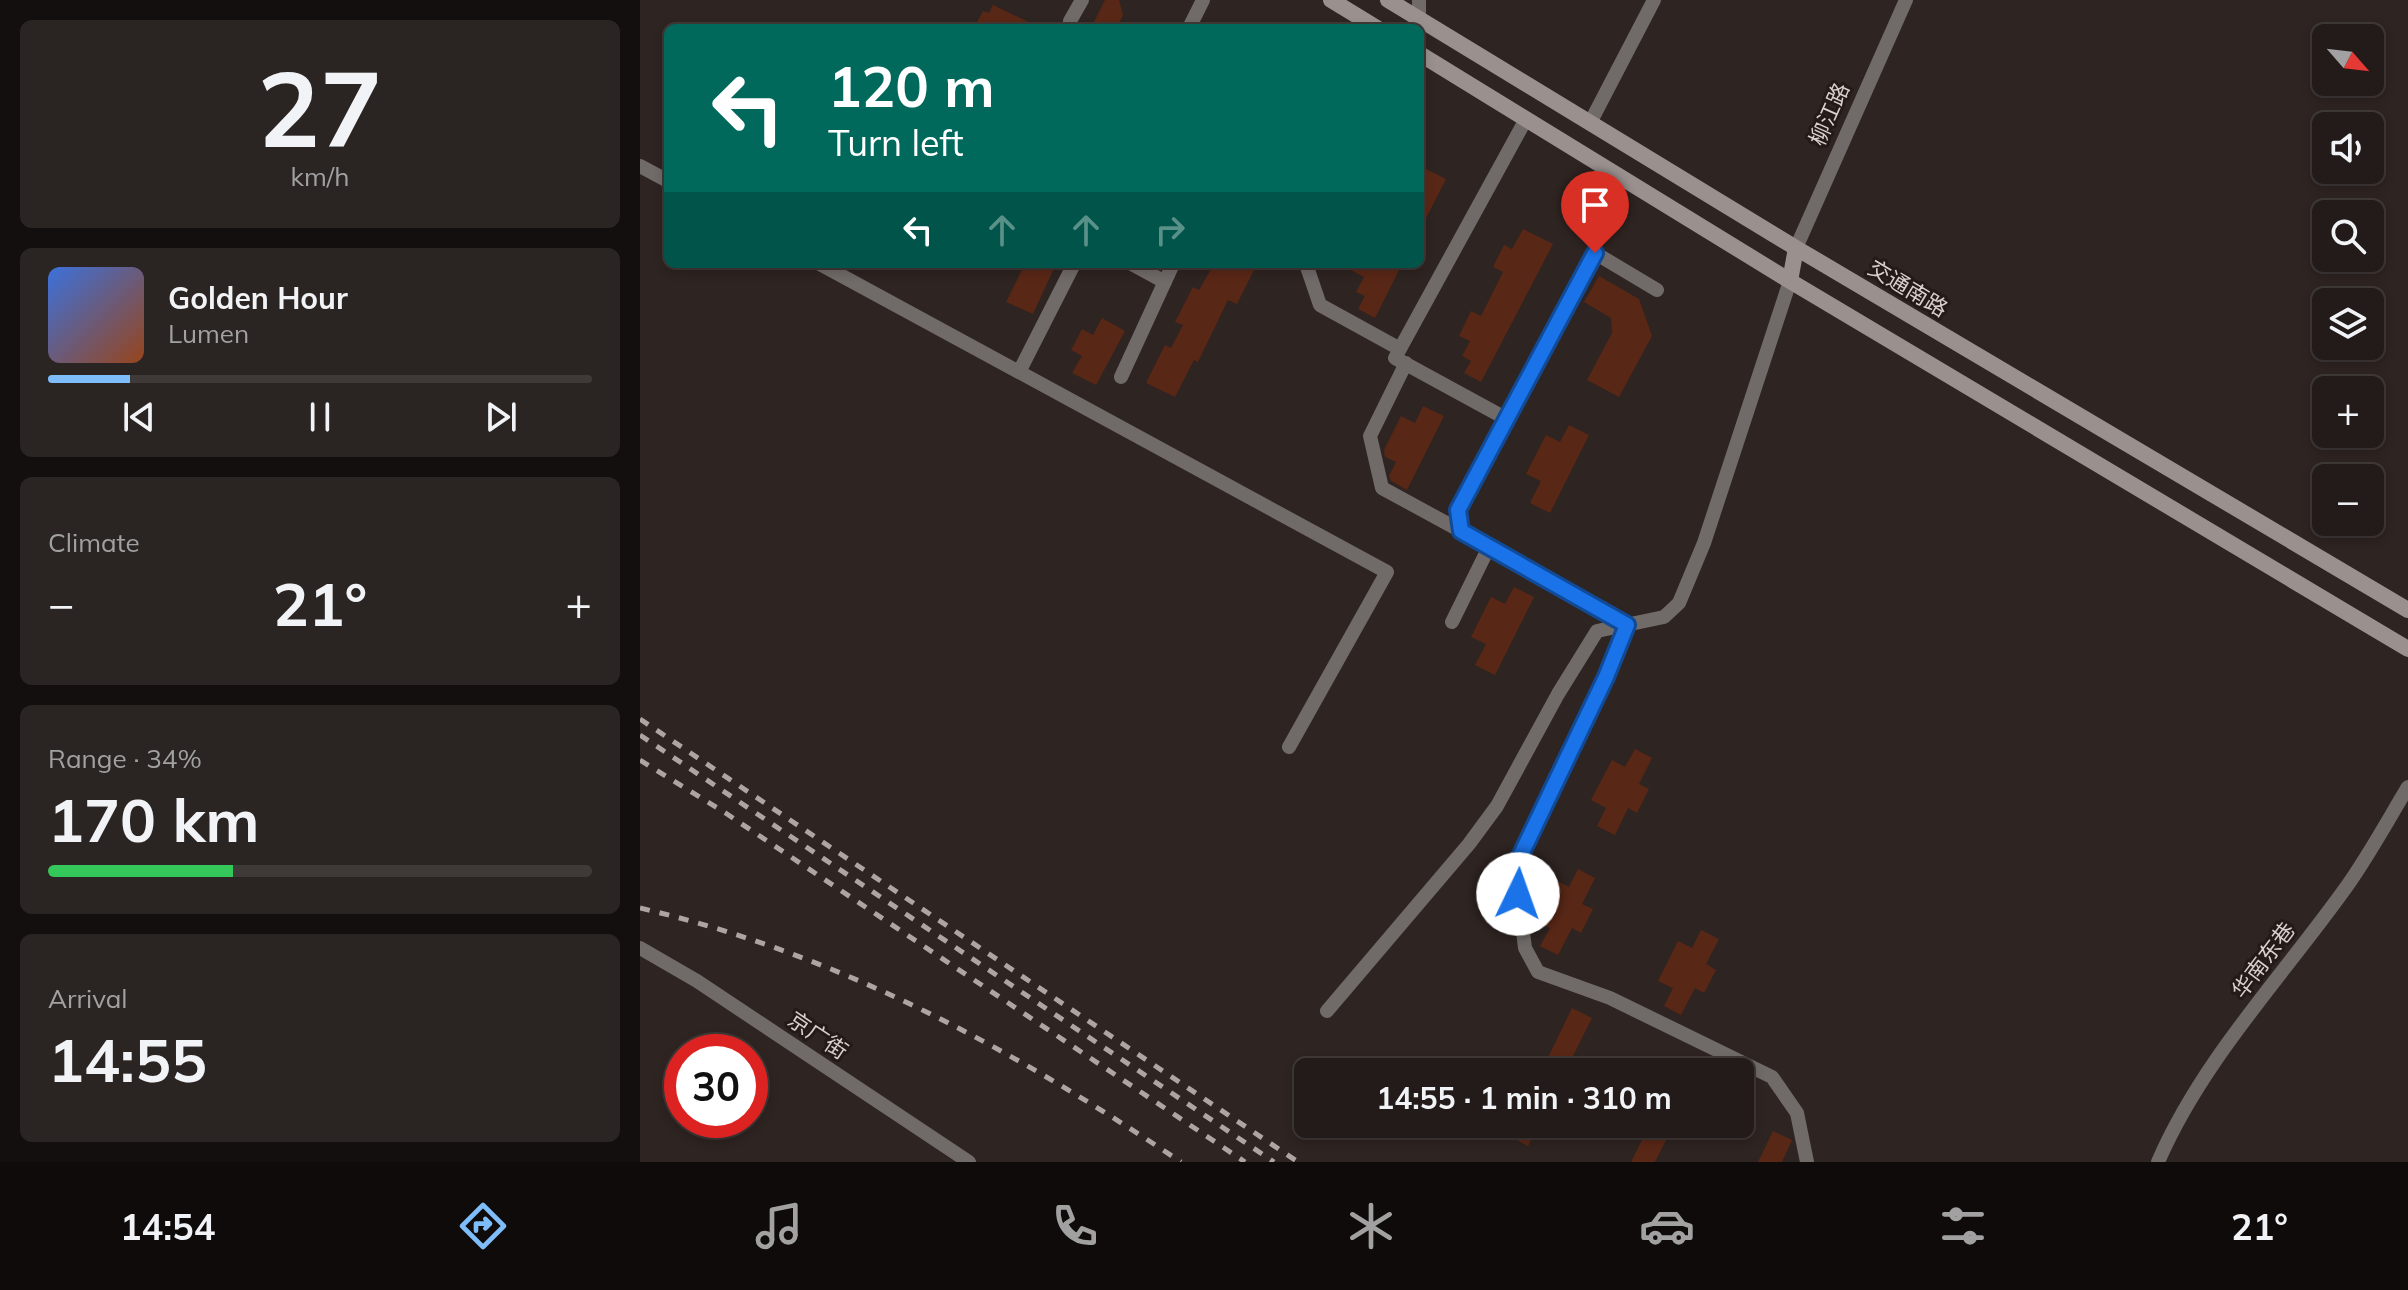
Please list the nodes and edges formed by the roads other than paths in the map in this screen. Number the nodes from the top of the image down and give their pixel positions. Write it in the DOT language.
graph roads {
  1 [pos="1082,0"];
  2 [pos="1203,0"];
  3 [pos="1331,0"];
  4 [pos="1388,0"];
  5 [pos="1419,0"];
  6 [pos="1654,0"];
  7 [pos="1906,0"];
  8 [pos="1419,19"];
  9 [pos="1070,21"];
  10 [pos="1191,24"];
  11 [pos="1370,24"];
  12 [pos="1424,56"];
  13 [pos="1526,119"];
  14 [pos="1590,123"];
  15 [pos="640,166"];
  16 [pos="664,179"];
  17 [pos="1796,248"];
  18 [pos="827,268"];
  19 [pos="1072,268"];
  20 [pos="1139,268"];
  21 [pos="1171,268"];
  22 [pos="1309,268"];
  23 [pos="1790,281"];
  24 [pos="1165,282"];
  25 [pos="1657,290"];
  26 [pos="1400,349"];
  27 [pos="1406,363"];
  28 [pos="1019,372"];
  29 [pos="1121,377"];
  30 [pos="1505,418"];
  31 [pos="1461,531"];
  32 [pos="1489,547"];
  33 [pos="2408,610"];
  34 [pos="1452,622"];
  35 [pos="1627,625"];
  36 [pos="2408,649"];
  37 [pos="1289,747"];
  38 [pos="2408,787"];
  39 [pos="640,948"];
  40 [pos="1327,1011"];
  41 [pos="969,1162"];
  42 [pos="1807,1162"];
  43 [pos="2158,1162"];
  1 -- 9 [label="street"];
  2 -- 10 [label="street"];
  3 -- 11 [label="main road"];
  4 -- 8 [label="main road, 交通南路"];
  5 -- 8 [label="street"];
  6 -- 14 [label="street"];
  7 -- 17 [label="street, 柳江路"];
  8 -- 14 [label="main road, 交通南路"];
  12 -- 13 [label="main road"];
  13 -- 23 [label="main road"];
  13 -- 26 [label="street"];
  14 -- 17 [label="main road, 交通南路"];
  15 -- 16 [label="street"];
  17 -- 23 [label="main road"];
  17 -- 33 [label="main road, 交通南路"];
  18 -- 28 [label="street"];
  19 -- 28 [label="street"];
  20 -- 24 [label="street"];
  21 -- 24 [label="street"];
  22 -- 26 [label="street"];
  23 -- 35 [label="street"];
  23 -- 36 [label="main road"];
  24 -- 29 [label="street"];
  25 -- 30 [label="street"];
  26 -- 27 [label="street"];
  27 -- 30 [label="street"];
  27 -- 31 [label="street"];
  28 -- 37 [label="street"];
  30 -- 31 [label="street"];
  31 -- 32 [label="street"];
  32 -- 34 [label="street"];
  32 -- 35 [label="street"];
  35 -- 40 [label="street"];
  35 -- 42 [label="street"];
  38 -- 43 [label="street, 华南东巷"];
  39 -- 41 [label="street, 京广街"];
}
